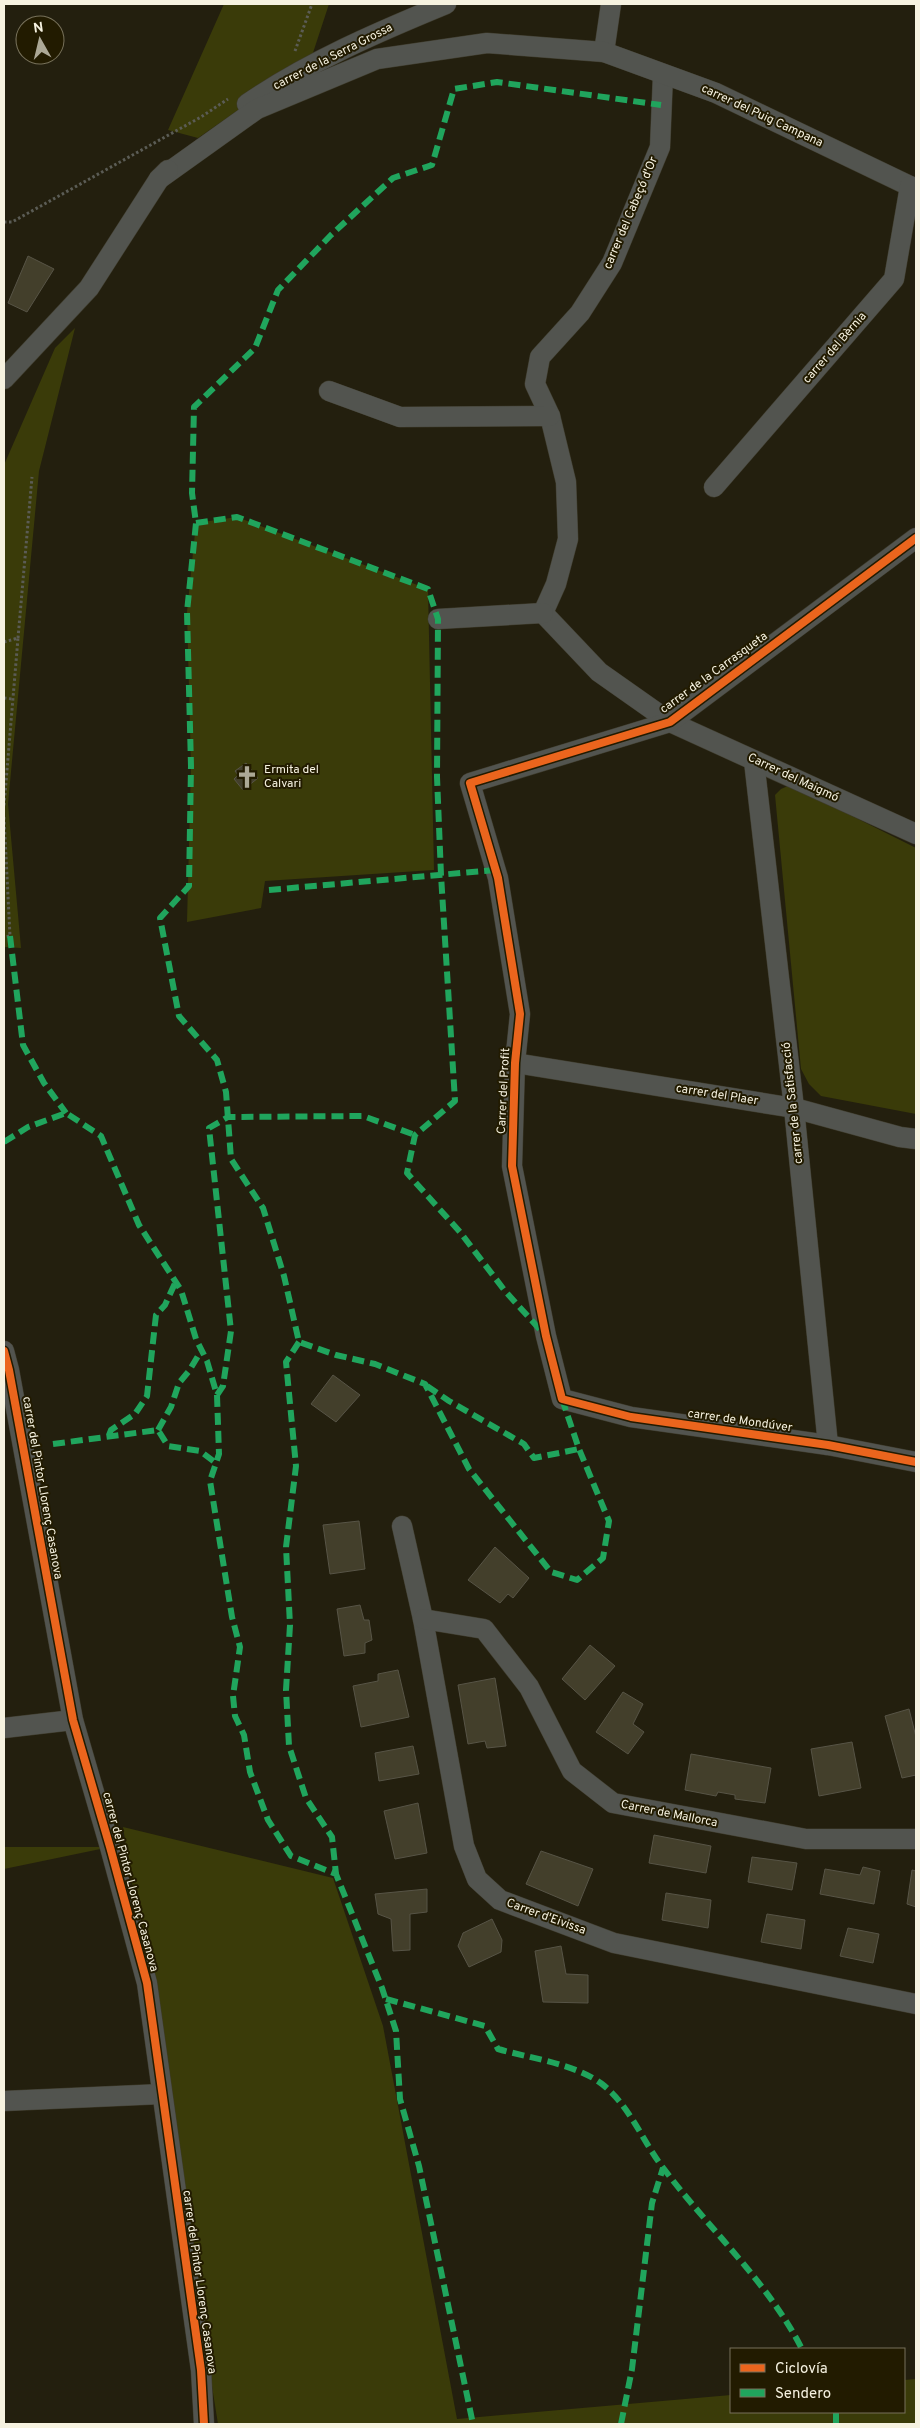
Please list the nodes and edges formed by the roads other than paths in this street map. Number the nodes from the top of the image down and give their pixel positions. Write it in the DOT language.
graph roads {
  1 [pos="446,4"];
  2 [pos="611,4"];
  3 [pos="404,21"];
  4 [pos="604,52"];
  5 [pos="412,54"];
  6 [pos="663,75"];
  7 [pos="159,179"];
  8 [pos="913,187"];
  9 [pos="5,377"];
  10 [pos="328,391"];
  11 [pos="550,416"];
  12 [pos="714,487"];
  13 [pos="916,538"];
  14 [pos="543,613"];
  15 [pos="438,619"];
  16 [pos="670,722"];
  17 [pos="754,760"];
  18 [pos="470,783"];
  19 [pos="916,834"];
  20 [pos="515,1062"];
  21 [pos="794,1108"];
  22 [pos="916,1139"];
  23 [pos="4,1351"];
  24 [pos="562,1399"];
  25 [pos="828,1445"];
  26 [pos="916,1462"];
  27 [pos="402,1526"];
  28 [pos="423,1619"];
  29 [pos="73,1720"];
  30 [pos="4,1728"];
  31 [pos="914,1834"];
  32 [pos="916,2004"];
  33 [pos="162,2094"];
  34 [pos="4,2101"];
  35 [pos="204,2424"];
  1 -- 3 [label="street, carrer de la Serra Grossa"];
  2 -- 4 [label="street"];
  3 -- 5 [label="street"];
  3 -- 7 [label="street, carrer de la Serra Grossa"];
  4 -- 5 [label="street, carrer de la Serra Grossa"];
  4 -- 6 [label="street, carrer del Puig Campana"];
  5 -- 7 [label="street, carrer de la Serra Grossa"];
  6 -- 8 [label="street, carrer del Puig Campana"];
  6 -- 11 [label="street, carrer del Cabeçó d'Or"];
  7 -- 9 [label="street, carrer de la Serra Grossa"];
  8 -- 12 [label="street, carrer del Bèrnia"];
  10 -- 11 [label="street"];
  11 -- 14 [label="street, carrer del Cabeçó d'Or"];
  13 -- 16 [label="street, carrer de la Carrasqueta"];
  14 -- 15 [label="street"];
  14 -- 16 [label="street"];
  16 -- 17 [label="street, Carrer del Maigmó"];
  16 -- 18 [label="street, carrer de la Carrasqueta"];
  17 -- 19 [label="street, Carrer del Maigmó"];
  17 -- 21 [label="street, carrer de la Satisfacció"];
  18 -- 20 [label="street, Carrer del Profit"];
  20 -- 21 [label="street, carrer del Plaer"];
  20 -- 24 [label="street, Carrer del Profit"];
  21 -- 22 [label="street, carrer del Plaer"];
  21 -- 25 [label="street, carrer de la Satisfacció"];
  23 -- 29 [label="street, carrer del Pintor Llorenç Casanova"];
  24 -- 25 [label="street, carrer de Mondúver"];
  25 -- 26 [label="street, carrer de Mondúver"];
  27 -- 28 [label="street, Carrer d'Eivissa"];
  28 -- 31 [label="street, Carrer de Mallorca"];
  28 -- 32 [label="street, Carrer d'Eivissa"];
  29 -- 30 [label="street"];
  29 -- 33 [label="street, carrer del Pintor Llorenç Casanova"];
  33 -- 34 [label="street"];
  33 -- 35 [label="street, carrer del Pintor Llorenç Casanova"];
}
